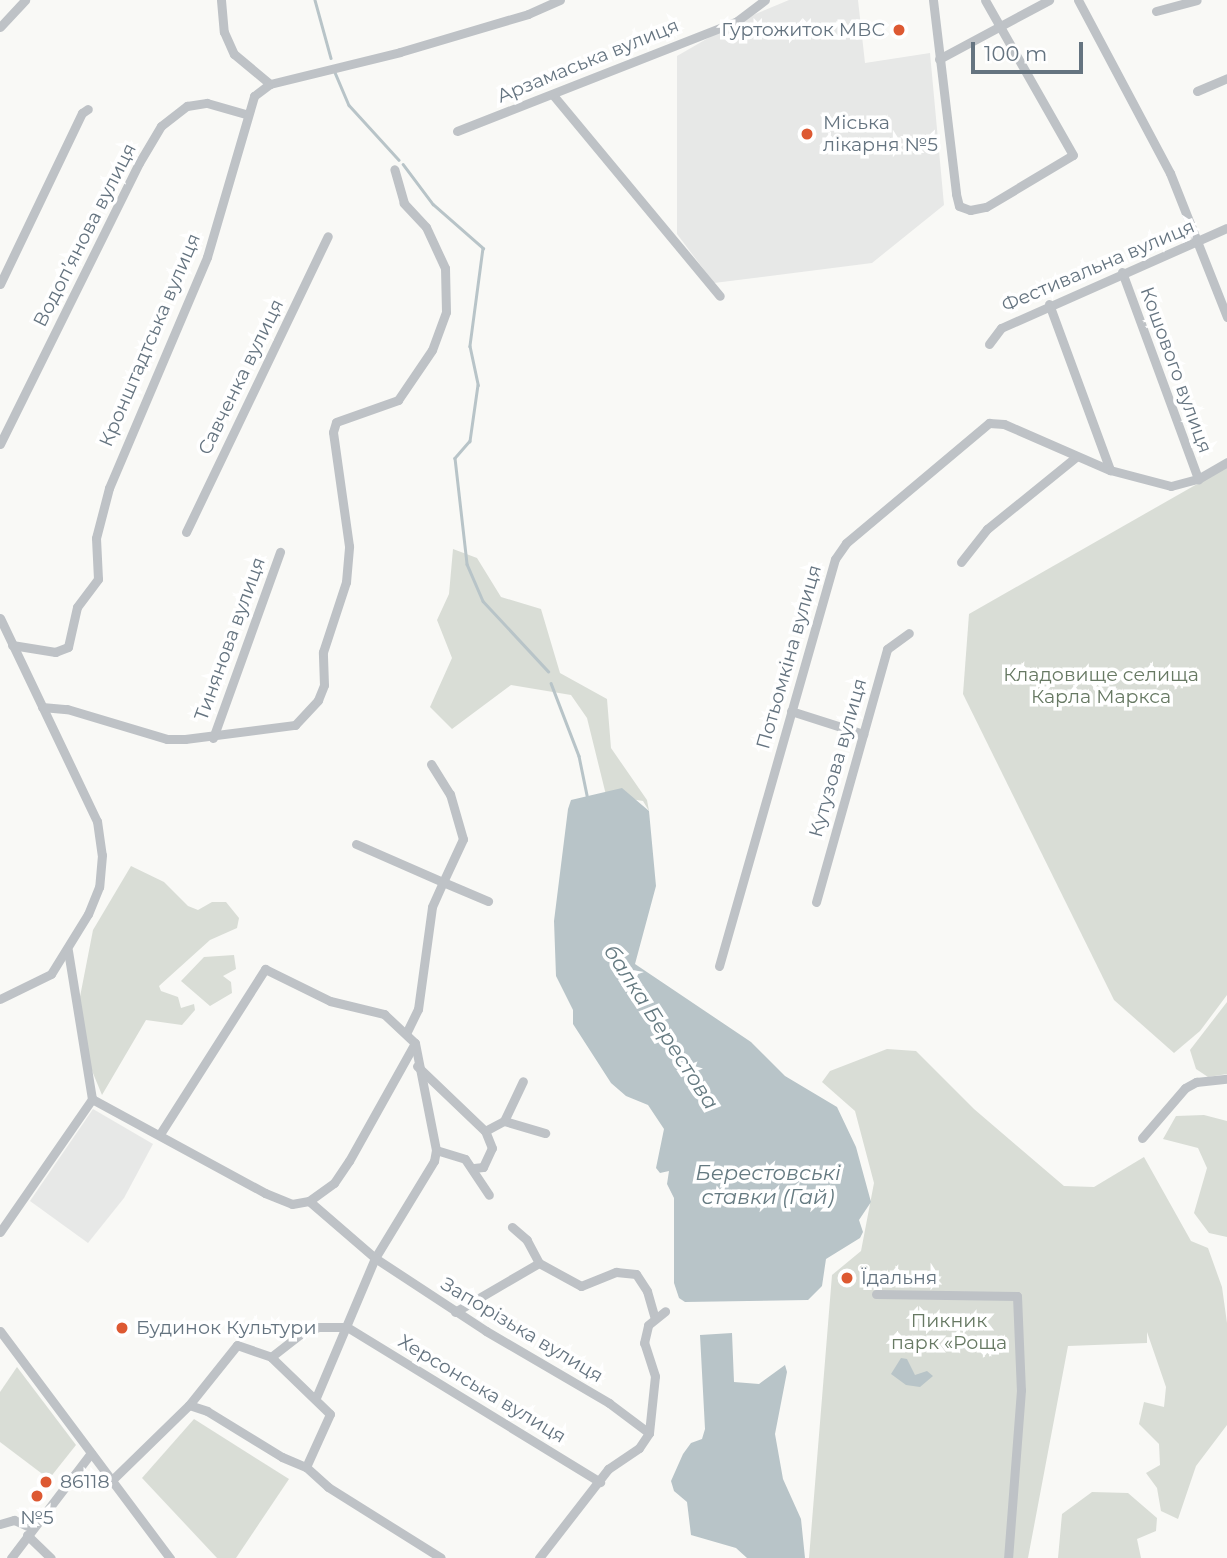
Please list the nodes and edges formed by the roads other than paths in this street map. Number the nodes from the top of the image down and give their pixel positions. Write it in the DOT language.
graph roads {
  1 [pos="25,0"];
  2 [pos="221,0"];
  3 [pos="561,0"];
  4 [pos="765,0"];
  5 [pos="933,0"];
  6 [pos="985,0"];
  7 [pos="1049,0"];
  8 [pos="1078,0"];
  9 [pos="1197,0"];
  10 [pos="1156,11"];
  11 [pos="0,27"];
  12 [pos="1002,29"];
  13 [pos="939,59"];
  14 [pos="1227,78"];
  15 [pos="270,84"];
  16 [pos="1196,91"];
  17 [pos="553,95"];
  18 [pos="88,109"];
  19 [pos="246,114"];
  20 [pos="457,131"];
  21 [pos="394,169"];
  22 [pos="1227,228"];
  23 [pos="328,236"];
  24 [pos="1199,243"];
  25 [pos="1122,272"];
  26 [pos="0,284"];
  27 [pos="720,296"];
  28 [pos="1049,304"];
  29 [pos="1227,317"];
  30 [pos="989,344"];
  31 [pos="0,444"];
  32 [pos="1076,457"];
  33 [pos="1227,462"];
  34 [pos="1110,470"];
  35 [pos="1198,480"];
  36 [pos="186,532"];
  37 [pos="280,552"];
  38 [pos="961,562"];
  39 [pos="0,618"];
  40 [pos="909,633"];
  41 [pos="12,645"];
  42 [pos="42,707"];
  43 [pos="791,711"];
  44 [pos="863,734"];
  45 [pos="213,738"];
  46 [pos="431,764"];
  47 [pos="356,844"];
  48 [pos="443,883"];
  49 [pos="488,901"];
  50 [pos="816,902"];
  51 [pos="68,950"];
  52 [pos="719,966"];
  53 [pos="0,999"];
  54 [pos="407,1032"];
  55 [pos="415,1043"];
  56 [pos="417,1066"];
  57 [pos="1227,1079"];
  58 [pos="523,1081"];
  59 [pos="92,1099"];
  60 [pos="504,1121"];
  61 [pos="485,1131"];
  62 [pos="545,1133"];
  63 [pos="160,1134"];
  64 [pos="1142,1138"];
  65 [pos="436,1150"];
  66 [pos="474,1168"];
  67 [pos="489,1195"];
  68 [pos="309,1201"];
  69 [pos="512,1227"];
  70 [pos="0,1232"];
  71 [pos="375,1258"];
  72 [pos="539,1263"];
  73 [pos="876,1294"];
  74 [pos="456,1311"];
  75 [pos="665,1311"];
  76 [pos="654,1316"];
  77 [pos="347,1327"];
  78 [pos="0,1331"];
  79 [pos="271,1357"];
  80 [pos="316,1398"];
  81 [pos="189,1405"];
  82 [pos="649,1433"];
  83 [pos="91,1453"];
  84 [pos="306,1467"];
  85 [pos="110,1482"];
  86 [pos="600,1482"];
  87 [pos="0,1524"];
  88 [pos="29,1531"];
  89 [pos="11,1558"];
  90 [pos="51,1558"];
  91 [pos="170,1558"];
  92 [pos="441,1558"];
  93 [pos="539,1558"];
  94 [pos="1008,1558"];
  1 -- 11 [label="street"];
  2 -- 15 [label="street"];
  3 -- 15 [label="street"];
  4 -- 17 [label="street, Арзамаська вулиця"];
  5 -- 13 [label="street"];
  6 -- 12 [label="street"];
  7 -- 12 [label="street"];
  8 -- 24 [label="street"];
  9 -- 10 [label="street"];
  12 -- 13 [label="street"];
  12 -- 13 [label="street"];
  14 -- 16 [label="street"];
  15 -- 19 [label="street, Кронштадтська вулиця"];
  17 -- 20 [label="street, Арзамаська вулиця"];
  17 -- 27 [label="street"];
  18 -- 26 [label="street"];
  19 -- 31 [label="street, Водоп’янова вулиця"];
  19 -- 41 [label="street, Кронштадтська вулиця"];
  21 -- 45 [label="street"];
  22 -- 24 [label="street, Фестивальна вулиця"];
  23 -- 36 [label="street, Савченка вулиця"];
  24 -- 25 [label="street, Фестивальна вулиця"];
  24 -- 29 [label="street"];
  25 -- 28 [label="street, Фестивальна вулиця"];
  25 -- 35 [label="street, Кошового вулиця"];
  28 -- 30 [label="street, Фестивальна вулиця"];
  28 -- 34 [label="street"];
  32 -- 34 [label="street, Потьомкіна вулиця"];
  32 -- 38 [label="street"];
  32 -- 43 [label="street, Потьомкіна вулиця"];
  33 -- 35 [label="street, Потьомкіна вулиця"];
  34 -- 35 [label="street, Потьомкіна вулиця"];
  37 -- 45 [label="street, Тинянова вулиця"];
  39 -- 41 [label="street"];
  40 -- 44 [label="street, Кутузова вулиця"];
  41 -- 42 [label="street"];
  42 -- 45 [label="street"];
  42 -- 51 [label="street"];
  43 -- 44 [label="street"];
  43 -- 52 [label="street, Потьомкіна вулиця"];
  44 -- 50 [label="street, Кутузова вулиця"];
  46 -- 48 [label="street"];
  47 -- 48 [label="street"];
  48 -- 49 [label="street"];
  48 -- 54 [label="street"];
  51 -- 53 [label="street"];
  51 -- 59 [label="street"];
  54 -- 55 [label="street"];
  54 -- 63 [label="street"];
  55 -- 56 [label="street"];
  55 -- 68 [label="street"];
  56 -- 61 [label="street"];
  56 -- 65 [label="street"];
  57 -- 64 [label="street"];
  58 -- 60 [label="street"];
  59 -- 63 [label="street"];
  59 -- 70 [label="street"];
  60 -- 61 [label="street"];
  60 -- 62 [label="street"];
  61 -- 66 [label="street"];
  63 -- 68 [label="street"];
  65 -- 66 [label="street"];
  65 -- 71 [label="street"];
  66 -- 67 [label="street"];
  68 -- 71 [label="street, Запорізька вулиця"];
  69 -- 72 [label="street"];
  71 -- 74 [label="street, Запорізька вулиця"];
  71 -- 77 [label="street"];
  72 -- 74 [label="street"];
  72 -- 76 [label="street"];
  73 -- 94 [label="street"];
  74 -- 82 [label="street, Запорізька вулиця"];
  75 -- 76 [label="street"];
  76 -- 82 [label="street"];
  77 -- 79 [label="street"];
  77 -- 80 [label="street"];
  77 -- 86 [label="street, Херсонська вулиця"];
  78 -- 83 [label="street"];
  79 -- 80 [label="street"];
  79 -- 81 [label="street"];
  80 -- 84 [label="street"];
  81 -- 84 [label="street"];
  81 -- 85 [label="street"];
  82 -- 86 [label="street"];
  83 -- 85 [label="street"];
  83 -- 88 [label="street"];
  84 -- 92 [label="street"];
  85 -- 91 [label="street"];
  86 -- 93 [label="street"];
  87 -- 88 [label="street"];
  88 -- 89 [label="street"];
  88 -- 90 [label="street"];
}
